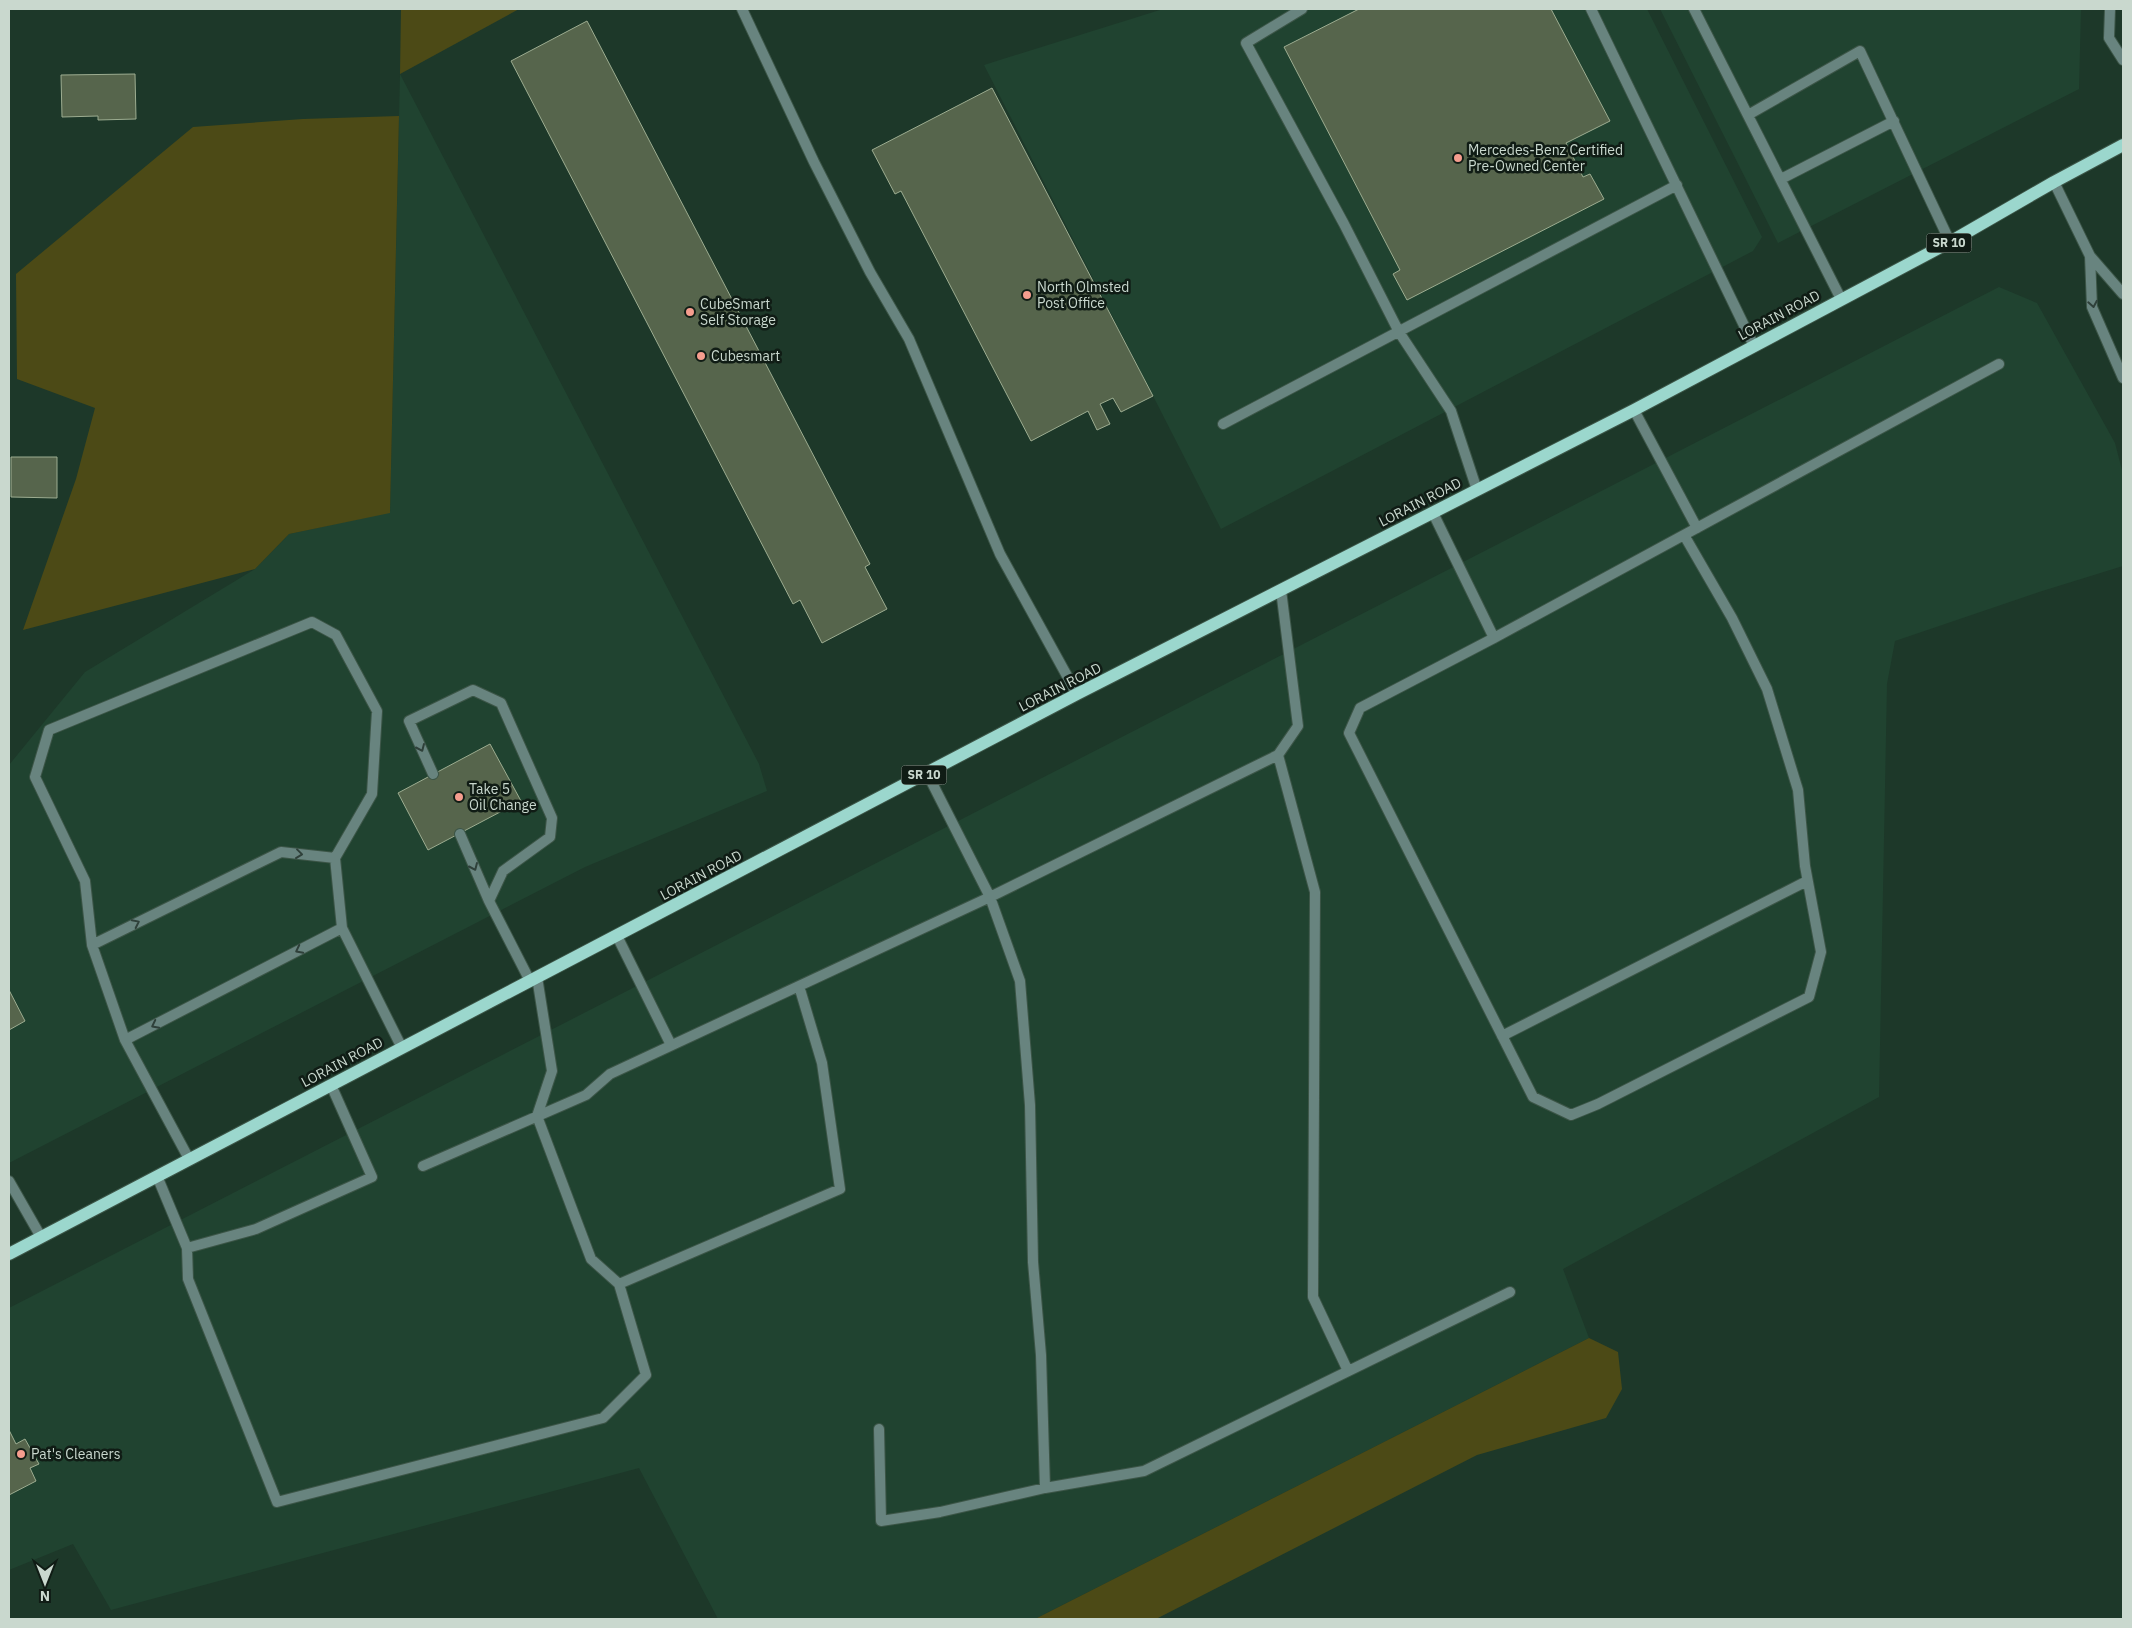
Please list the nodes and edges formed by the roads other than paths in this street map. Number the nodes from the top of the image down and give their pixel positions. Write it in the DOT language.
graph roads {
  1 [pos="742,9"];
  2 [pos="1302,9"];
  3 [pos="1591,9"];
  4 [pos="1694,9"];
  5 [pos="2110,9"];
  6 [pos="2123,60"];
  7 [pos="1748,116"];
  8 [pos="1894,121"];
  9 [pos="2123,145"];
  10 [pos="1781,179"];
  11 [pos="2054,182"];
  12 [pos="1677,185"];
  13 [pos="1950,242"];
  14 [pos="2090,256"];
  15 [pos="2123,294"];
  16 [pos="1841,300"];
  17 [pos="1399,332"];
  18 [pos="1754,346"];
  19 [pos="1999,364"];
  20 [pos="2123,378"];
  21 [pos="1634,410"];
  22 [pos="1223,424"];
  23 [pos="1477,490"];
  24 [pos="1433,512"];
  25 [pos="1697,528"];
  26 [pos="1684,535"];
  27 [pos="1281,590"];
  28 [pos="1494,638"];
  29 [pos="1078,694"];
  30 [pos="1278,755"];
  31 [pos="927,773"];
  32 [pos="433,774"];
  33 [pos="460,834"];
  34 [pos="335,858"];
  35 [pos="1807,881"];
  36 [pos="990,897"];
  37 [pos="489,901"];
  38 [pos="342,928"];
  39 [pos="617,936"];
  40 [pos="92,945"];
  41 [pos="533,979"];
  42 [pos="800,986"];
  43 [pos="1502,1036"];
  44 [pos="125,1040"];
  45 [pos="671,1046"];
  46 [pos="402,1048"];
  47 [pos="331,1085"];
  48 [pos="537,1116"];
  49 [pos="189,1159"];
  50 [pos="423,1166"];
  51 [pos="156,1176"];
  52 [pos="9,1181"];
  53 [pos="41,1237"];
  54 [pos="187,1248"];
  55 [pos="9,1254"];
  56 [pos="619,1284"];
  57 [pos="1510,1292"];
  58 [pos="1348,1371"];
  59 [pos="879,1429"];
  60 [pos="1045,1488"];
  1 -- 29 [label="street"];
  2 -- 17 [label="street"];
  3 -- 12 [label="street"];
  4 -- 7 [label="street"];
  5 -- 6 [label="street"];
  7 -- 8 [label="street"];
  7 -- 10 [label="street"];
  8 -- 10 [label="street"];
  8 -- 13 [label="street"];
  9 -- 11 [label="main road, LORAIN ROAD / SR 10"];
  10 -- 16 [label="street"];
  11 -- 13 [label="main road, LORAIN ROAD / SR 10"];
  11 -- 14 [label="street"];
  12 -- 17 [label="street"];
  12 -- 18 [label="street"];
  13 -- 16 [label="main road, LORAIN ROAD / SR 10"];
  14 -- 15 [label="street"];
  14 -- 20 [label="street, one-way"];
  16 -- 18 [label="main road, LORAIN ROAD / SR 10"];
  17 -- 22 [label="street"];
  17 -- 23 [label="street"];
  18 -- 21 [label="main road, LORAIN ROAD / SR 10"];
  19 -- 25 [label="street"];
  21 -- 23 [label="main road, LORAIN ROAD / SR 10"];
  21 -- 25 [label="street"];
  23 -- 24 [label="main road, LORAIN ROAD / SR 10"];
  24 -- 27 [label="main road, LORAIN ROAD / SR 10"];
  24 -- 28 [label="street"];
  25 -- 26 [label="street"];
  26 -- 28 [label="street"];
  26 -- 35 [label="street"];
  27 -- 29 [label="main road, LORAIN ROAD / SR 10"];
  27 -- 30 [label="street"];
  28 -- 43 [label="street"];
  29 -- 31 [label="main road, LORAIN ROAD / SR 10"];
  30 -- 36 [label="street"];
  30 -- 58 [label="street"];
  31 -- 36 [label="street"];
  31 -- 39 [label="main road, LORAIN ROAD / SR 10"];
  37 -- 32 [label="street, one-way"];
  33 -- 37 [label="street, one-way"];
  34 -- 38 [label="street"];
  40 -- 34 [label="street, one-way"];
  34 -- 40 [label="street"];
  35 -- 43 [label="street"];
  35 -- 43 [label="street"];
  36 -- 42 [label="street"];
  36 -- 60 [label="street"];
  37 -- 41 [label="street"];
  38 -- 44 [label="street, one-way"];
  38 -- 46 [label="street"];
  39 -- 41 [label="main road, LORAIN ROAD / SR 10"];
  39 -- 45 [label="street"];
  40 -- 44 [label="street"];
  41 -- 46 [label="main road, LORAIN ROAD / SR 10"];
  41 -- 48 [label="street"];
  42 -- 45 [label="street"];
  42 -- 56 [label="street"];
  44 -- 49 [label="street"];
  45 -- 48 [label="street"];
  46 -- 47 [label="main road, LORAIN ROAD / SR 10"];
  47 -- 49 [label="main road, LORAIN ROAD / SR 10"];
  47 -- 54 [label="street"];
  48 -- 50 [label="street"];
  48 -- 56 [label="street"];
  49 -- 51 [label="main road, LORAIN ROAD / SR 10"];
  51 -- 53 [label="main road, LORAIN ROAD / SR 10"];
  51 -- 54 [label="street"];
  52 -- 53 [label="street"];
  53 -- 55 [label="main road, LORAIN ROAD / SR 10"];
  54 -- 56 [label="street"];
  57 -- 58 [label="street"];
  58 -- 60 [label="street"];
  59 -- 60 [label="street"];
}
